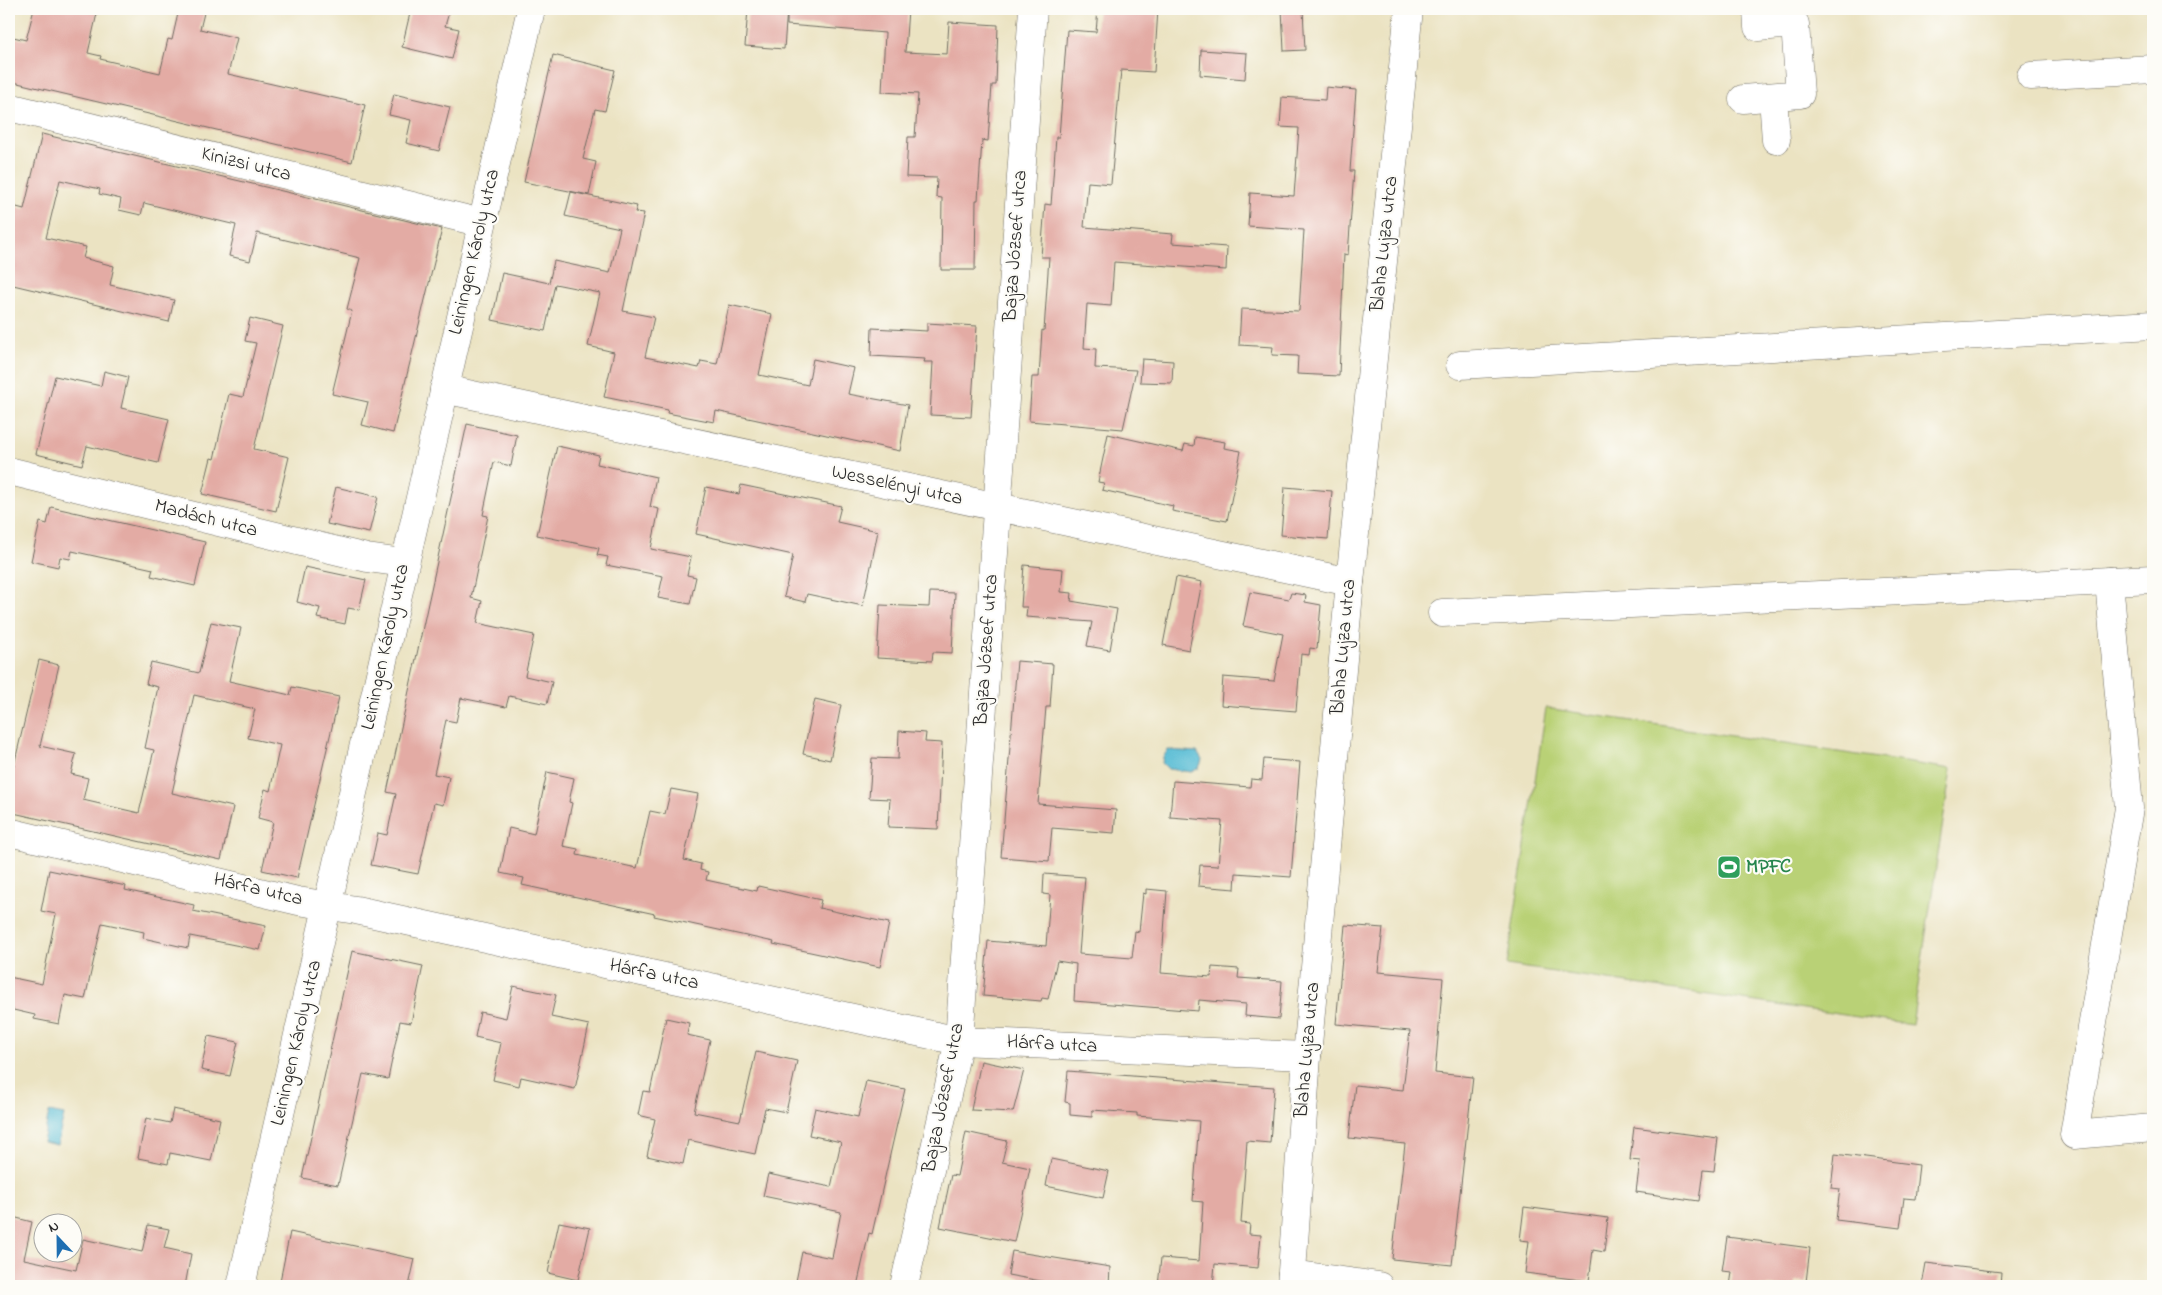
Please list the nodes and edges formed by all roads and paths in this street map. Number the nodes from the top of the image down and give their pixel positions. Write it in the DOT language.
graph roads {
  1 [pos="531,9"];
  2 [pos="1033,9"];
  3 [pos="1409,9"];
  4 [pos="1757,9"];
  5 [pos="2153,69"];
  6 [pos="2031,76"];
  7 [pos="1773,97"];
  8 [pos="1743,99"];
  9 [pos="9,107"];
  10 [pos="1776,140"];
  11 [pos="482,223"];
  12 [pos="2153,325"];
  13 [pos="1460,365"];
  14 [pos="444,389"];
  15 [pos="9,471"];
  16 [pos="997,507"];
  17 [pos="404,563"];
  18 [pos="2153,579"];
  19 [pos="1350,582"];
  20 [pos="2109,582"];
  21 [pos="1442,613"];
  22 [pos="9,832"];
  23 [pos="329,904"];
  24 [pos="959,1041"];
  25 [pos="1307,1056"];
  26 [pos="2153,1128"];
  27 [pos="1292,1280"];
  28 [pos="241,1286"];
  29 [pos="904,1286"];
  30 [pos="1379,1286"];
  1 -- 11 [label="street, Leiningen Károly utca"];
  2 -- 16 [label="street, Bajza József utca"];
  3 -- 19 [label="street, Blaha Lujza utca"];
  4 -- 7 [label="street"];
  5 -- 6 [label="street"];
  7 -- 8 [label="street"];
  7 -- 10 [label="street"];
  9 -- 11 [label="street, Kinizsi utca"];
  11 -- 14 [label="street, Leiningen Károly utca"];
  12 -- 13 [label="street"];
  14 -- 16 [label="street, Wesselényi utca"];
  14 -- 17 [label="street, Leiningen Károly utca"];
  15 -- 17 [label="street, Madách utca"];
  16 -- 19 [label="street, Wesselényi utca"];
  16 -- 24 [label="street, Bajza József utca"];
  17 -- 23 [label="street, Leiningen Károly utca"];
  18 -- 20 [label="street"];
  19 -- 25 [label="street, Blaha Lujza utca"];
  20 -- 21 [label="street"];
  20 -- 26 [label="street"];
  22 -- 23 [label="street, Hárfa utca"];
  23 -- 24 [label="street, Hárfa utca"];
  23 -- 28 [label="street, Leiningen Károly utca"];
  24 -- 25 [label="street, Hárfa utca"];
  24 -- 29 [label="street, Bajza József utca"];
  25 -- 27 [label="street, Blaha Lujza utca"];
  27 -- 30 [label="street"];
}
